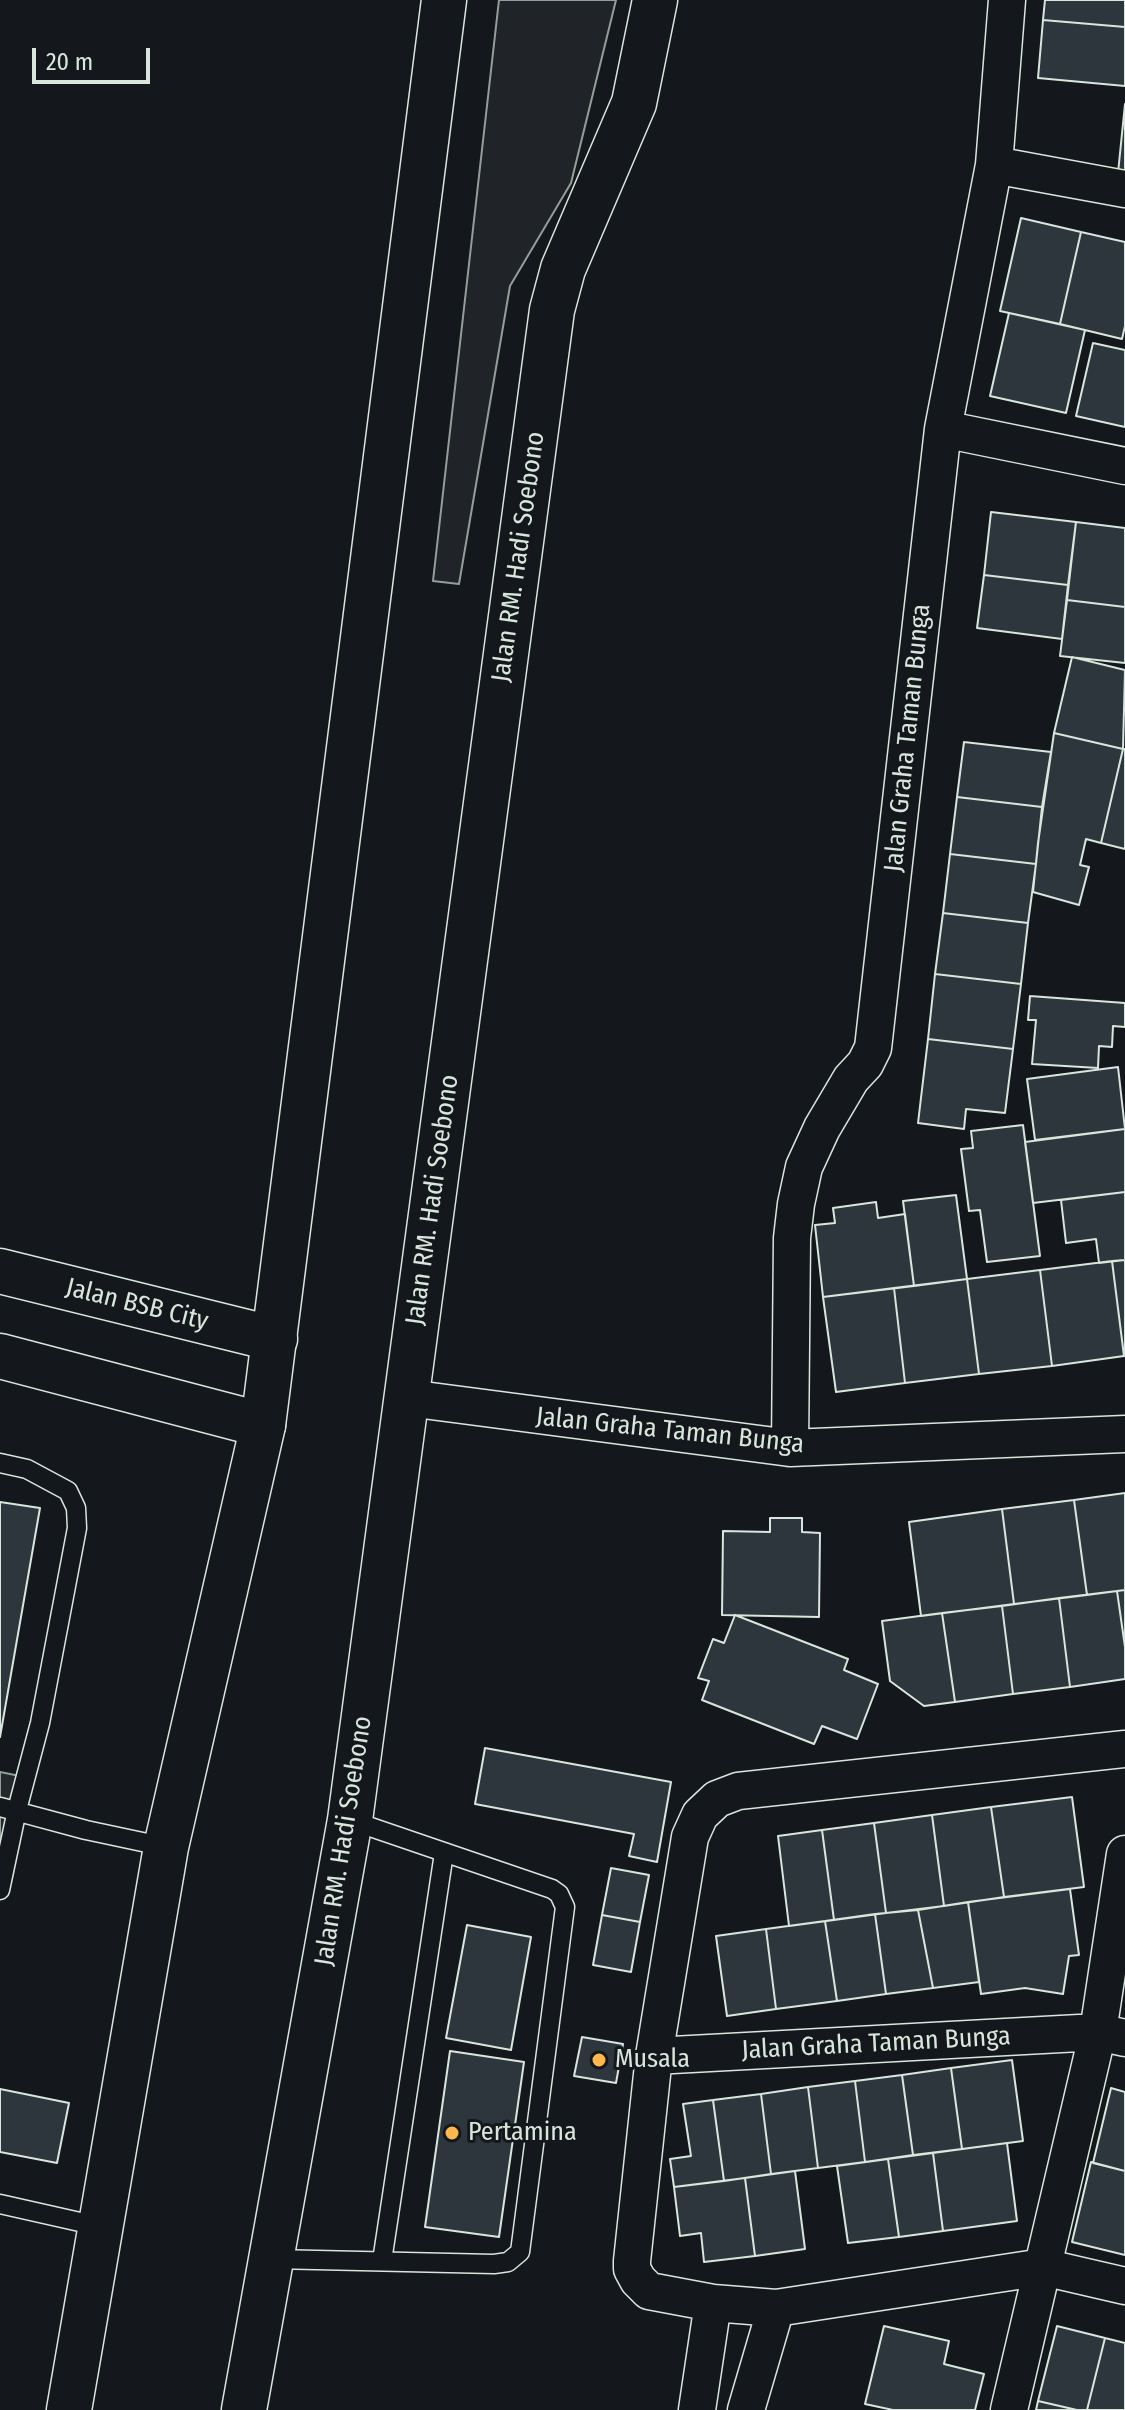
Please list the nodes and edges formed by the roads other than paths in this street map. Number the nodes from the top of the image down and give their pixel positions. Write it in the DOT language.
graph roads {
  1 [pos="444,0"];
  2 [pos="655,0"];
  3 [pos="1007,0"];
  4 [pos="994,165"];
  5 [pos="1125,189"];
  6 [pos="943,429"];
  7 [pos="1125,466"];
  8 [pos="0,1271"];
  9 [pos="275,1339"];
  10 [pos="0,1356"];
  11 [pos="408,1398"];
  12 [pos="263,1425"];
  13 [pos="1125,1434"];
  14 [pos="790,1448"];
  15 [pos="0,1463"];
  16 [pos="1125,1749"];
  17 [pos="8,1809"];
  18 [pos="350,1820"];
  19 [pos="166,1847"];
  20 [pos="444,1853"];
  21 [pos="1125,1854"];
  22 [pos="0,1890"];
  23 [pos="1112,2035"];
  24 [pos="654,2056"];
  25 [pos="0,2204"];
  26 [pos="102,2227"];
  27 [pos="272,2259"];
  28 [pos="382,2261"];
  29 [pos="1043,2267"];
  30 [pos="1125,2286"];
  31 [pos="713,2303"];
  32 [pos="776,2308"];
  33 [pos="69,2410"];
  34 [pos="244,2410"];
  35 [pos="697,2410"];
  36 [pos="746,2410"];
  37 [pos="1009,2410"];
  1 -- 9 [label="main road"];
  2 -- 11 [label="main road, Jalan RM. Hadi Soebono"];
  3 -- 4 [label="street, Jalan Graha Taman Bunga"];
  4 -- 5 [label="street"];
  4 -- 6 [label="street, Jalan Graha Taman Bunga"];
  6 -- 7 [label="street"];
  6 -- 14 [label="street, Jalan Graha Taman Bunga"];
  8 -- 9 [label="main road, Jalan BSB City"];
  9 -- 12 [label="main road"];
  10 -- 12 [label="main road"];
  11 -- 14 [label="street, Jalan Graha Taman Bunga"];
  11 -- 18 [label="main road, Jalan RM. Hadi Soebono"];
  12 -- 19 [label="main road"];
  13 -- 14 [label="street, Jalan Graha Taman Bunga"];
  15 -- 17 [label="lane"];
  16 -- 24 [label="street"];
  17 -- 19 [label="lane"];
  17 -- 22 [label="lane"];
  18 -- 20 [label="lane"];
  18 -- 27 [label="main road, Jalan RM. Hadi Soebono"];
  19 -- 26 [label="main road"];
  20 -- 28 [label="lane"];
  20 -- 28 [label="lane"];
  21 -- 23 [label="street"];
  23 -- 24 [label="street, Jalan Graha Taman Bunga"];
  23 -- 29 [label="street"];
  24 -- 31 [label="street"];
  25 -- 26 [label="lane"];
  26 -- 33 [label="main road"];
  27 -- 28 [label="lane"];
  27 -- 34 [label="main road, Jalan RM. Hadi Soebono"];
  29 -- 30 [label="street"];
  29 -- 32 [label="street"];
  29 -- 37 [label="street"];
  31 -- 32 [label="street"];
  31 -- 35 [label="street"];
  32 -- 36 [label="street"];
}
